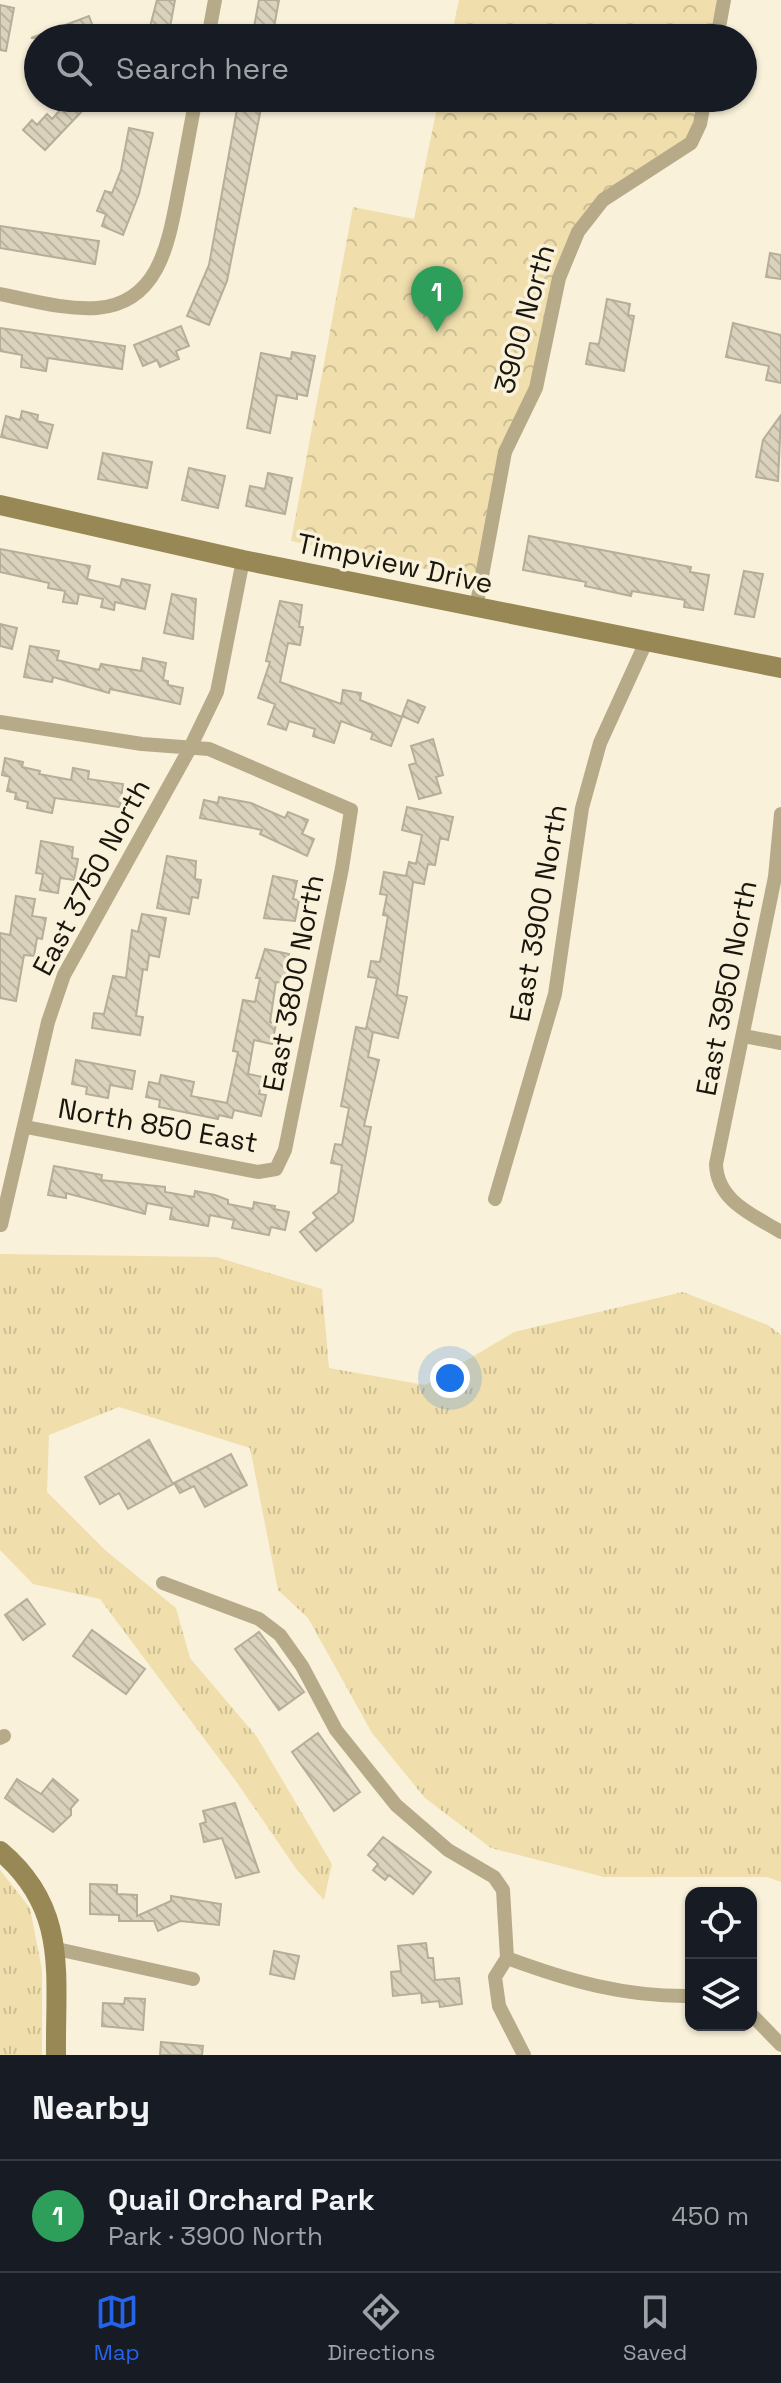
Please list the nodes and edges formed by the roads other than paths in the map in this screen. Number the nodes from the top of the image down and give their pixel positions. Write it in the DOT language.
graph roads {
  1 [pos="215,0"];
  2 [pos="724,0"];
  3 [pos="211,24"];
  4 [pos="720,24"];
  5 [pos="193,112"];
  6 [pos="702,112"];
  7 [pos="0,294"];
  8 [pos="0,505"];
  9 [pos="243,560"];
  10 [pos="476,608"];
  11 [pos="646,642"];
  12 [pos="781,668"];
  13 [pos="0,722"];
  14 [pos="189,750"];
  15 [pos="781,814"];
  16 [pos="744,1036"];
  17 [pos="781,1043"];
  18 [pos="26,1127"];
  19 [pos="278,1165"];
  20 [pos="495,1199"];
  21 [pos="1,1225"];
  22 [pos="781,1232"];
  23 [pos="163,1583"];
  24 [pos="0,1851"];
  25 [pos="57,1949"];
  26 [pos="507,1958"];
  27 [pos="193,1979"];
  28 [pos="685,1996"];
  29 [pos="757,2020"];
  30 [pos="781,2045"];
  31 [pos="56,2055"];
  32 [pos="524,2055"];
  1 -- 3 [label="street"];
  2 -- 4 [label="street"];
  5 -- 7 [label="street"];
  6 -- 10 [label="street, 3900 North"];
  8 -- 9 [label="street, Timpview Drive"];
  9 -- 10 [label="street, Timpview Drive"];
  9 -- 14 [label="street, East 3750 North"];
  10 -- 11 [label="street, Timpview Drive"];
  11 -- 12 [label="street, Timpview Drive"];
  11 -- 20 [label="street, East 3900 North"];
  13 -- 14 [label="street"];
  14 -- 18 [label="street, East 3750 North"];
  14 -- 19 [label="street, East 3800 North"];
  15 -- 16 [label="street, East 3950 North"];
  16 -- 17 [label="street"];
  16 -- 22 [label="street, East 3950 North"];
  18 -- 19 [label="street, North 850 East"];
  18 -- 21 [label="street, East 3750 North"];
  23 -- 26 [label="street"];
  24 -- 25 [label="street"];
  25 -- 27 [label="street"];
  25 -- 31 [label="street"];
  26 -- 28 [label="street"];
  26 -- 32 [label="street"];
  29 -- 30 [label="street"];
}
